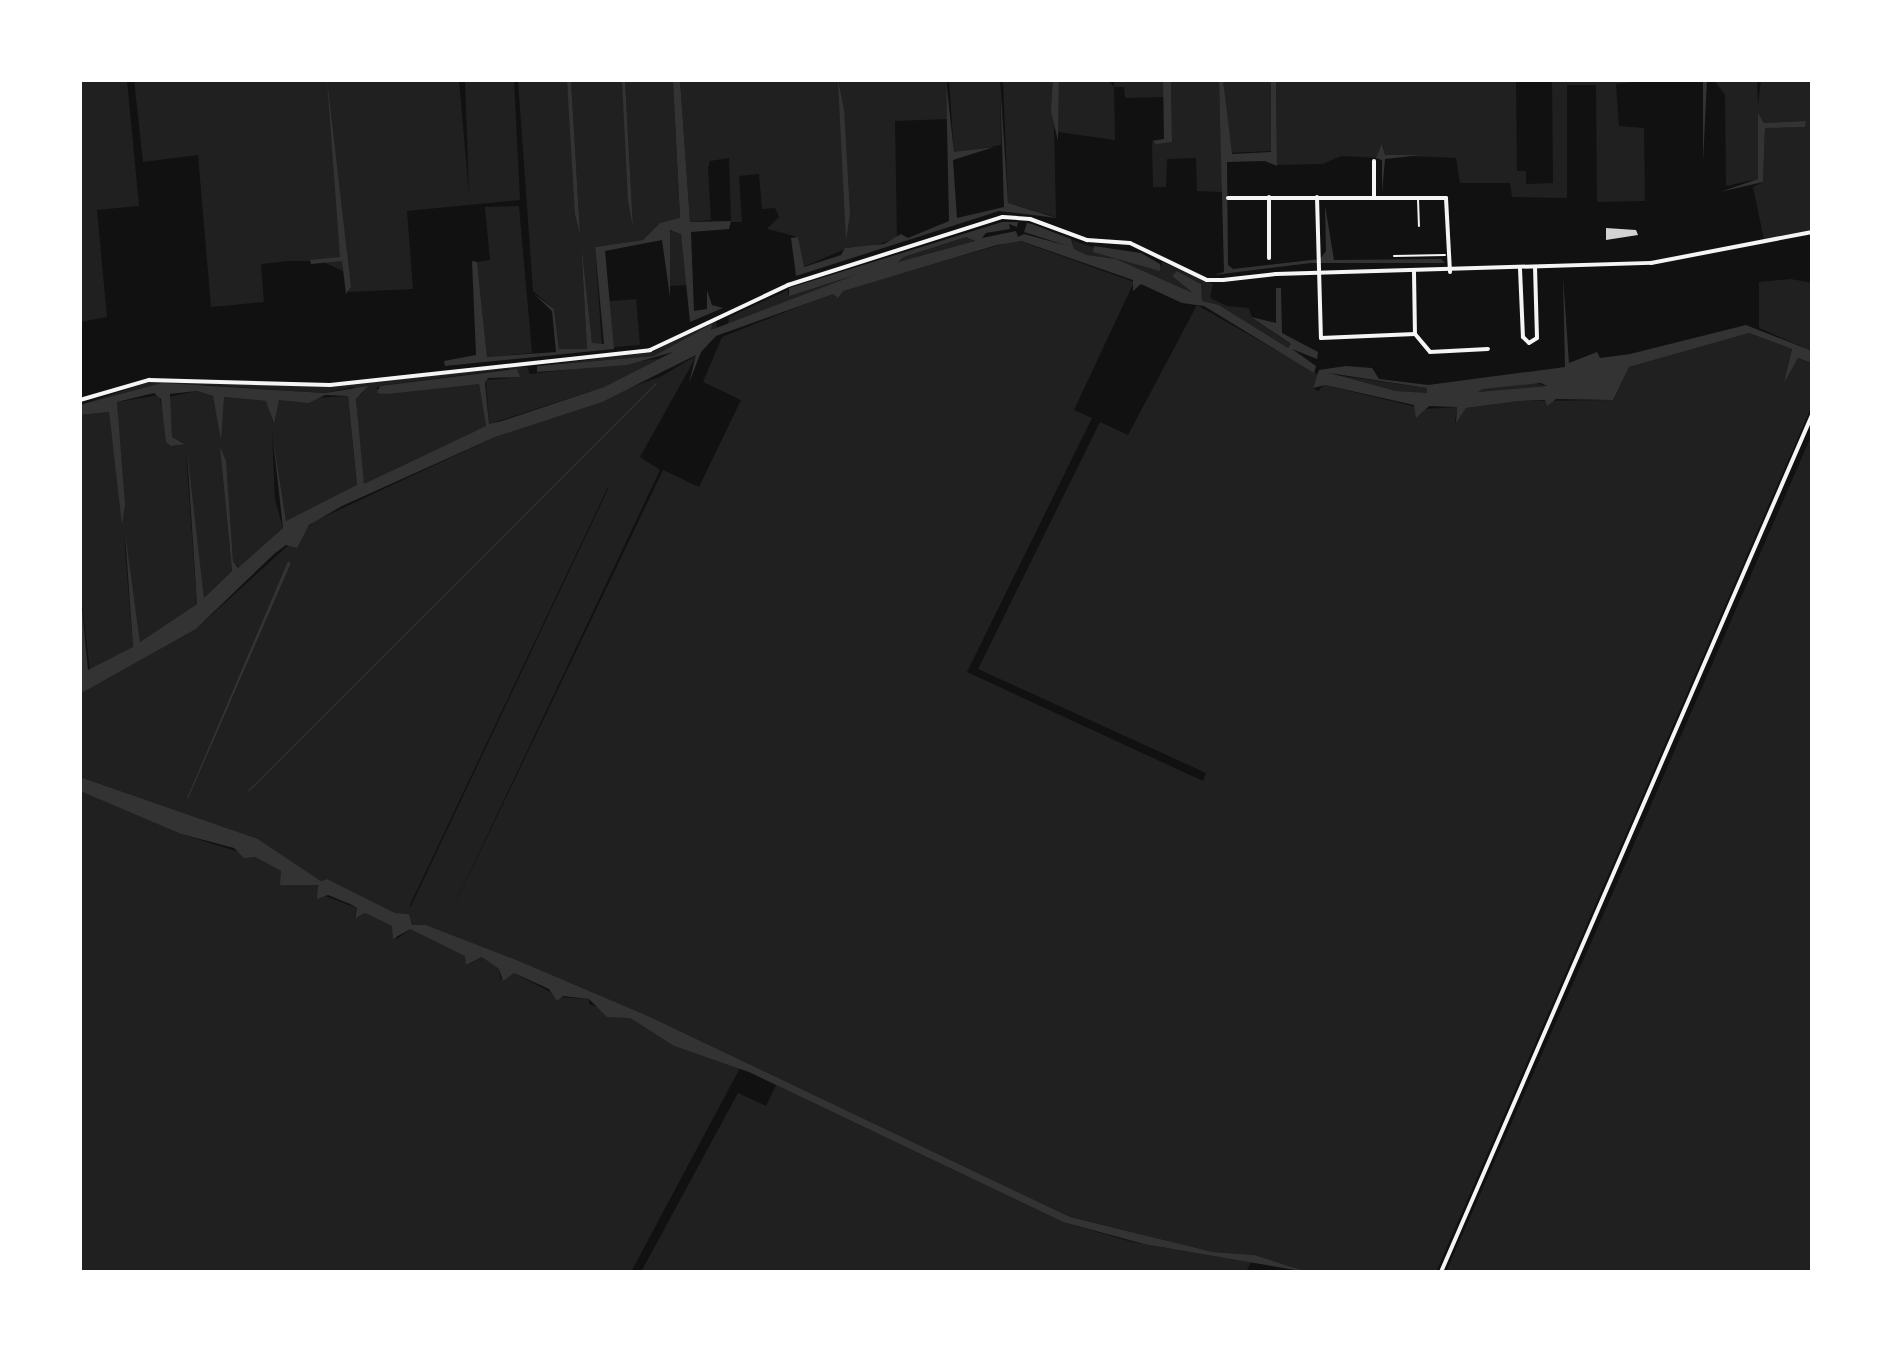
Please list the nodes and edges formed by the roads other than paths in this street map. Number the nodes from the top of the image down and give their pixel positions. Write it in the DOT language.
graph roads {
  1 [pos="1374,161"];
  2 [pos="1374,196"];
  3 [pos="1269,197"];
  4 [pos="1317,197"];
  5 [pos="1228,198"];
  6 [pos="1418,198"];
  7 [pos="1419,226"];
  8 [pos="1812,232"];
  9 [pos="1269,258"];
  10 [pos="1535,268"];
  11 [pos="1520,269"];
  12 [pos="1414,272"];
  13 [pos="1450,272"];
  14 [pos="1317,274"];
  15 [pos="1415,334"];
  16 [pos="1488,349"];
  17 [pos="80,400"];
  18 [pos="1812,415"];
  19 [pos="1441,1272"];
  1 -- 2 [label="street"];
  2 -- 4 [label="street"];
  2 -- 6 [label="street"];
  3 -- 4 [label="street"];
  3 -- 5 [label="street"];
  3 -- 9 [label="street"];
  4 -- 14 [label="street"];
  6 -- 7 [label="lane"];
  6 -- 13 [label="street"];
  8 -- 10 [label="street"];
  10 -- 11 [label="street"];
  10 -- 11 [label="street"];
  11 -- 13 [label="street"];
  12 -- 13 [label="street"];
  12 -- 14 [label="street"];
  12 -- 15 [label="street"];
  14 -- 15 [label="street"];
  14 -- 17 [label="street"];
  15 -- 16 [label="street"];
  18 -- 19 [label="street"];
}
